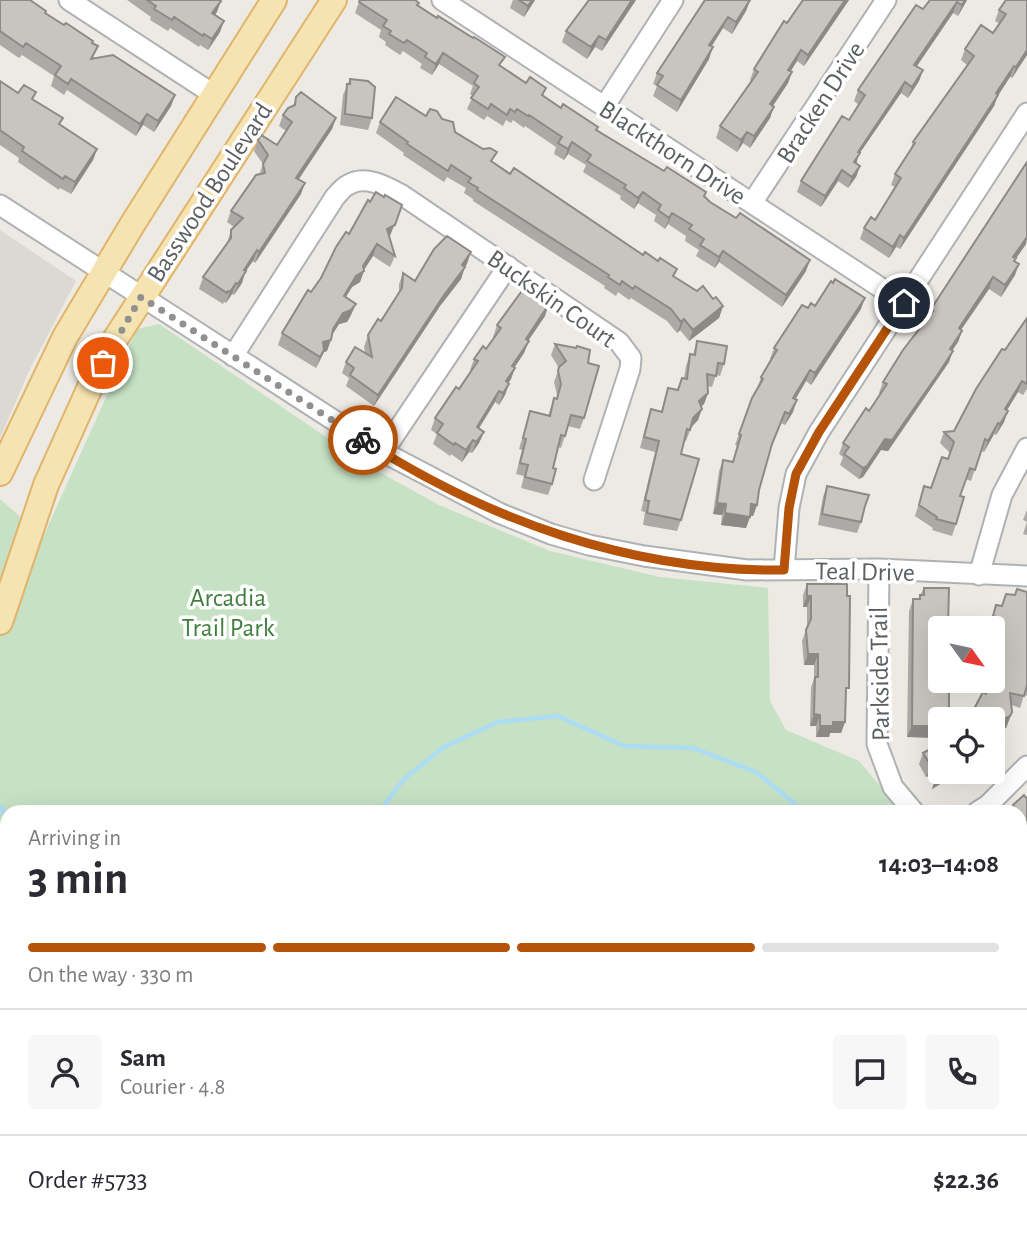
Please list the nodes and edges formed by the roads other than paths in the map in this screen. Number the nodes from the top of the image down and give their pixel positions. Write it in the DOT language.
graph roads {
  1 [pos="69,0"];
  2 [pos="274,0"];
  3 [pos="334,0"];
  4 [pos="673,0"];
  5 [pos="886,0"];
  6 [pos="454,3"];
  7 [pos="213,94"];
  8 [pos="604,107"];
  9 [pos="1027,113"];
  10 [pos="752,203"];
  11 [pos="0,205"];
  12 [pos="508,266"];
  13 [pos="104,273"];
  14 [pos="141,297"];
  15 [pos="904,303"];
  16 [pos="233,356"];
  17 [pos="1027,448"];
  18 [pos="383,452"];
  19 [pos="0,473"];
  20 [pos="594,480"];
  21 [pos="879,569"];
  22 [pos="784,570"];
  23 [pos="979,575"];
  24 [pos="1027,576"];
  25 [pos="0,622"];
  26 [pos="1027,766"];
  27 [pos="908,805"];
  28 [pos="988,805"];
  1 -- 7 [label="street"];
  2 -- 7 [label="main road, Basswood Boulevard"];
  3 -- 14 [label="main road, Basswood Boulevard"];
  4 -- 8 [label="street"];
  5 -- 10 [label="street, Bracken Drive"];
  6 -- 8 [label="street, Blackthorn Drive"];
  7 -- 13 [label="main road, Basswood Boulevard"];
  8 -- 10 [label="street, Blackthorn Drive"];
  9 -- 15 [label="street"];
  10 -- 15 [label="street, Blackthorn Drive"];
  11 -- 13 [label="street, Teal Drive"];
  12 -- 16 [label="street, Buckskin Court"];
  12 -- 18 [label="street"];
  12 -- 20 [label="street, Buckskin Court"];
  13 -- 14 [label="street, Teal Drive"];
  13 -- 19 [label="main road, Basswood Boulevard"];
  14 -- 16 [label="street, Teal Drive"];
  14 -- 25 [label="main road, Basswood Boulevard"];
  15 -- 22 [label="street"];
  16 -- 18 [label="street, Teal Drive"];
  17 -- 23 [label="street"];
  18 -- 22 [label="street, Teal Drive"];
  21 -- 22 [label="street, Teal Drive"];
  21 -- 23 [label="street, Teal Drive"];
  21 -- 27 [label="street, Parkside Trail"];
  23 -- 24 [label="street, Teal Drive"];
  26 -- 28 [label="street"];
}
